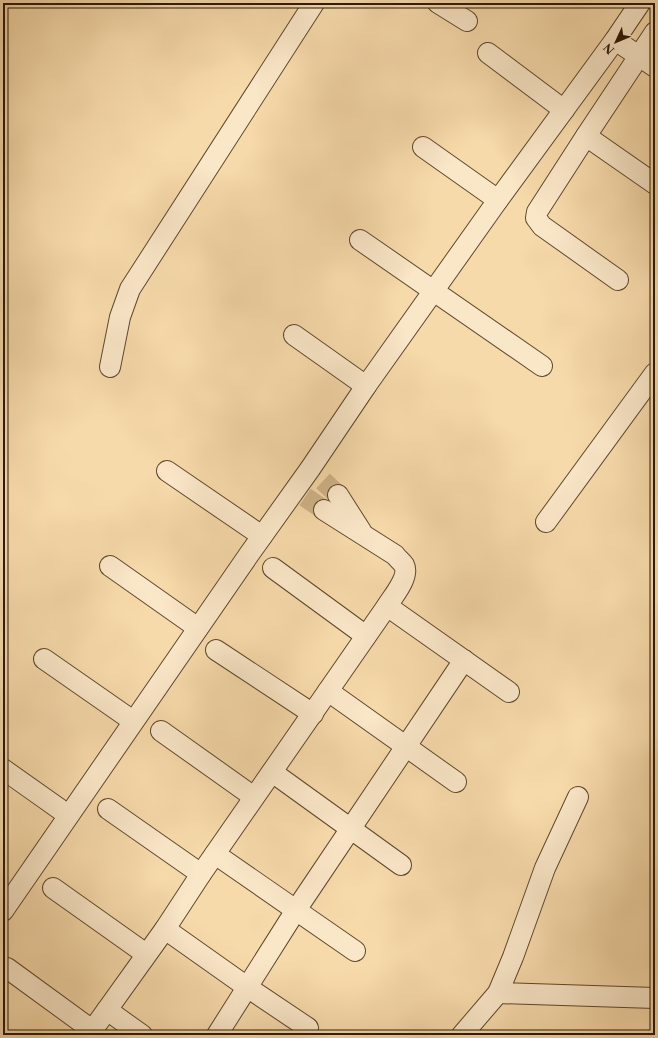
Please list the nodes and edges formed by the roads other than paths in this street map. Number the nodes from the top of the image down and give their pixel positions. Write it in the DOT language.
graph roads {
  1 [pos="314,3"];
  2 [pos="438,3"];
  3 [pos="636,4"];
  4 [pos="467,21"];
  5 [pos="655,32"];
  6 [pos="615,40"];
  7 [pos="488,54"];
  8 [pos="639,56"];
  9 [pos="655,67"];
  10 [pos="585,81"];
  11 [pos="610,99"];
  12 [pos="564,110"];
  13 [pos="586,136"];
  14 [pos="423,147"];
  15 [pos="655,184"];
  16 [pos="498,200"];
  17 [pos="360,240"];
  18 [pos="618,280"];
  19 [pos="434,290"];
  20 [pos="294,335"];
  21 [pos="542,366"];
  22 [pos="110,367"];
  23 [pos="655,373"];
  24 [pos="366,386"];
  25 [pos="167,471"];
  26 [pos="338,495"];
  27 [pos="324,510"];
  28 [pos="546,522"];
  29 [pos="262,536"];
  30 [pos="364,536"];
  31 [pos="110,566"];
  32 [pos="273,568"];
  33 [pos="387,606"];
  34 [pos="198,628"];
  35 [pos="366,636"];
  36 [pos="216,650"];
  37 [pos="44,659"];
  38 [pos="464,660"];
  39 [pos="328,691"];
  40 [pos="509,692"];
  41 [pos="313,714"];
  42 [pos="133,721"];
  43 [pos="161,731"];
  44 [pos="406,746"];
  45 [pos="3,769"];
  46 [pos="272,772"];
  47 [pos="456,782"];
  48 [pos="254,797"];
  49 [pos="578,797"];
  50 [pos="108,810"];
  51 [pos="68,815"];
  52 [pos="351,828"];
  53 [pos="215,854"];
  54 [pos="401,865"];
  55 [pos="201,874"];
  56 [pos="53,888"];
  57 [pos="4,907"];
  58 [pos="296,910"];
  59 [pos="165,929"];
  60 [pos="355,951"];
  61 [pos="146,954"];
  62 [pos="7,968"];
  63 [pos="247,988"];
  64 [pos="498,993"];
  65 [pos="655,998"];
  66 [pos="107,1010"];
  67 [pos="308,1028"];
  68 [pos="90,1033"];
  69 [pos="142,1035"];
  70 [pos="217,1035"];
  71 [pos="462,1035"];
  1 -- 22 [label="street"];
  2 -- 4 [label="street"];
  3 -- 6 [label="street"];
  5 -- 8 [label="street"];
  6 -- 8 [label="street"];
  6 -- 10 [label="street"];
  7 -- 12 [label="street"];
  8 -- 9 [label="street"];
  8 -- 11 [label="street"];
  10 -- 11 [label="street"];
  10 -- 12 [label="street"];
  11 -- 13 [label="street"];
  12 -- 16 [label="street"];
  13 -- 15 [label="street"];
  13 -- 18 [label="street"];
  14 -- 16 [label="street"];
  16 -- 19 [label="street"];
  17 -- 19 [label="street"];
  19 -- 21 [label="street"];
  19 -- 24 [label="street"];
  20 -- 24 [label="street"];
  23 -- 28 [label="street"];
  24 -- 29 [label="street"];
  25 -- 29 [label="street"];
  26 -- 30 [label="street"];
  27 -- 30 [label="street"];
  29 -- 34 [label="street"];
  30 -- 33 [label="street"];
  31 -- 34 [label="street"];
  32 -- 35 [label="street"];
  33 -- 35 [label="street"];
  33 -- 38 [label="street"];
  34 -- 42 [label="street"];
  35 -- 39 [label="street"];
  36 -- 41 [label="street"];
  37 -- 42 [label="street"];
  38 -- 40 [label="street"];
  38 -- 44 [label="street"];
  39 -- 41 [label="street"];
  39 -- 44 [label="street"];
  41 -- 46 [label="street"];
  42 -- 51 [label="street"];
  43 -- 48 [label="street"];
  44 -- 47 [label="street"];
  44 -- 52 [label="street"];
  45 -- 51 [label="street"];
  46 -- 48 [label="street"];
  46 -- 52 [label="street"];
  48 -- 53 [label="street"];
  49 -- 64 [label="street"];
  50 -- 55 [label="street"];
  51 -- 57 [label="street"];
  52 -- 54 [label="street"];
  52 -- 58 [label="street"];
  53 -- 55 [label="street"];
  53 -- 58 [label="street"];
  55 -- 59 [label="street"];
  56 -- 61 [label="street"];
  58 -- 60 [label="street"];
  58 -- 63 [label="street"];
  59 -- 61 [label="street"];
  59 -- 63 [label="street"];
  61 -- 66 [label="street"];
  62 -- 68 [label="street"];
  63 -- 67 [label="street"];
  63 -- 70 [label="street"];
  64 -- 65 [label="street"];
  64 -- 71 [label="street"];
  66 -- 68 [label="street"];
  66 -- 69 [label="street"];
}
